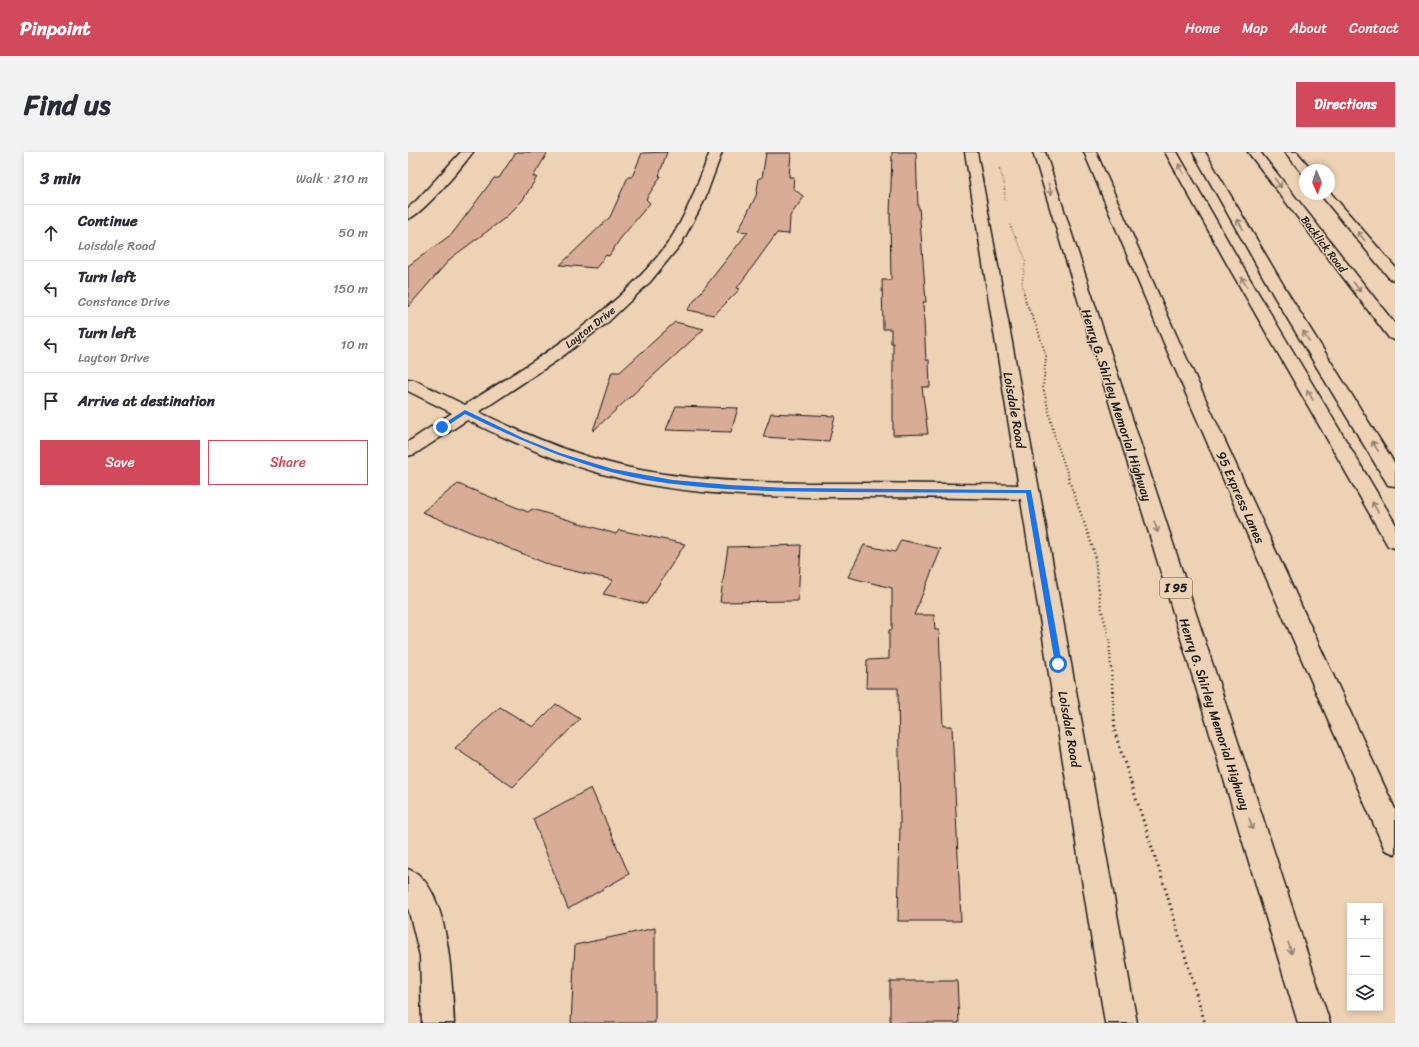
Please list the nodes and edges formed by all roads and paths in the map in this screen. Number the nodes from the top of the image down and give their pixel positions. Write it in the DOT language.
graph roads {
  1 [pos="467,152"];
  2 [pos="716,152"];
  3 [pos="970,152"];
  4 [pos="1039,152"];
  5 [pos="1090,152"];
  6 [pos="1171,152"];
  7 [pos="1199,152"];
  8 [pos="1254,152"];
  9 [pos="1291,152"];
  10 [pos="1301,164"];
  11 [pos="999,167"];
  12 [pos="1331,200"];
  13 [pos="1005,206"];
  14 [pos="408,215"];
  15 [pos="1007,219"];
  16 [pos="1395,276"];
  17 [pos="1395,335"];
  18 [pos="408,384"];
  19 [pos="465,412"];
  20 [pos="408,450"];
  21 [pos="1395,480"];
  22 [pos="1029,492"];
  23 [pos="1395,541"];
  24 [pos="1395,840"];
  25 [pos="408,884"];
  26 [pos="438,1023"];
  27 [pos="1121,1023"];
  28 [pos="1204,1023"];
  29 [pos="1314,1023"];
  1 -- 14 [label="main road"];
  2 -- 19 [label="main road, Layton Drive"];
  3 -- 22 [label="main road, Loisdale Road"];
  4 -- 29 [label="main road, Henry G. Shirley Memorial Highway / I 95, one-way"];
  5 -- 24 [label="main road, 95 Express Lanes"];
  23 -- 6 [label="main road, one-way"];
  21 -- 7 [label="main road, one-way"];
  8 -- 17 [label="main road, Backlick Road, one-way"];
  9 -- 10 [label="main road"];
  11 -- 13 [label="path"];
  16 -- 12 [label="main road, one-way"];
  15 -- 28 [label="path"];
  18 -- 19 [label="main road"];
  19 -- 20 [label="main road, Layton Drive"];
  19 -- 22 [label="main road"];
  22 -- 27 [label="main road, Loisdale Road"];
  25 -- 26 [label="main road"];
}
